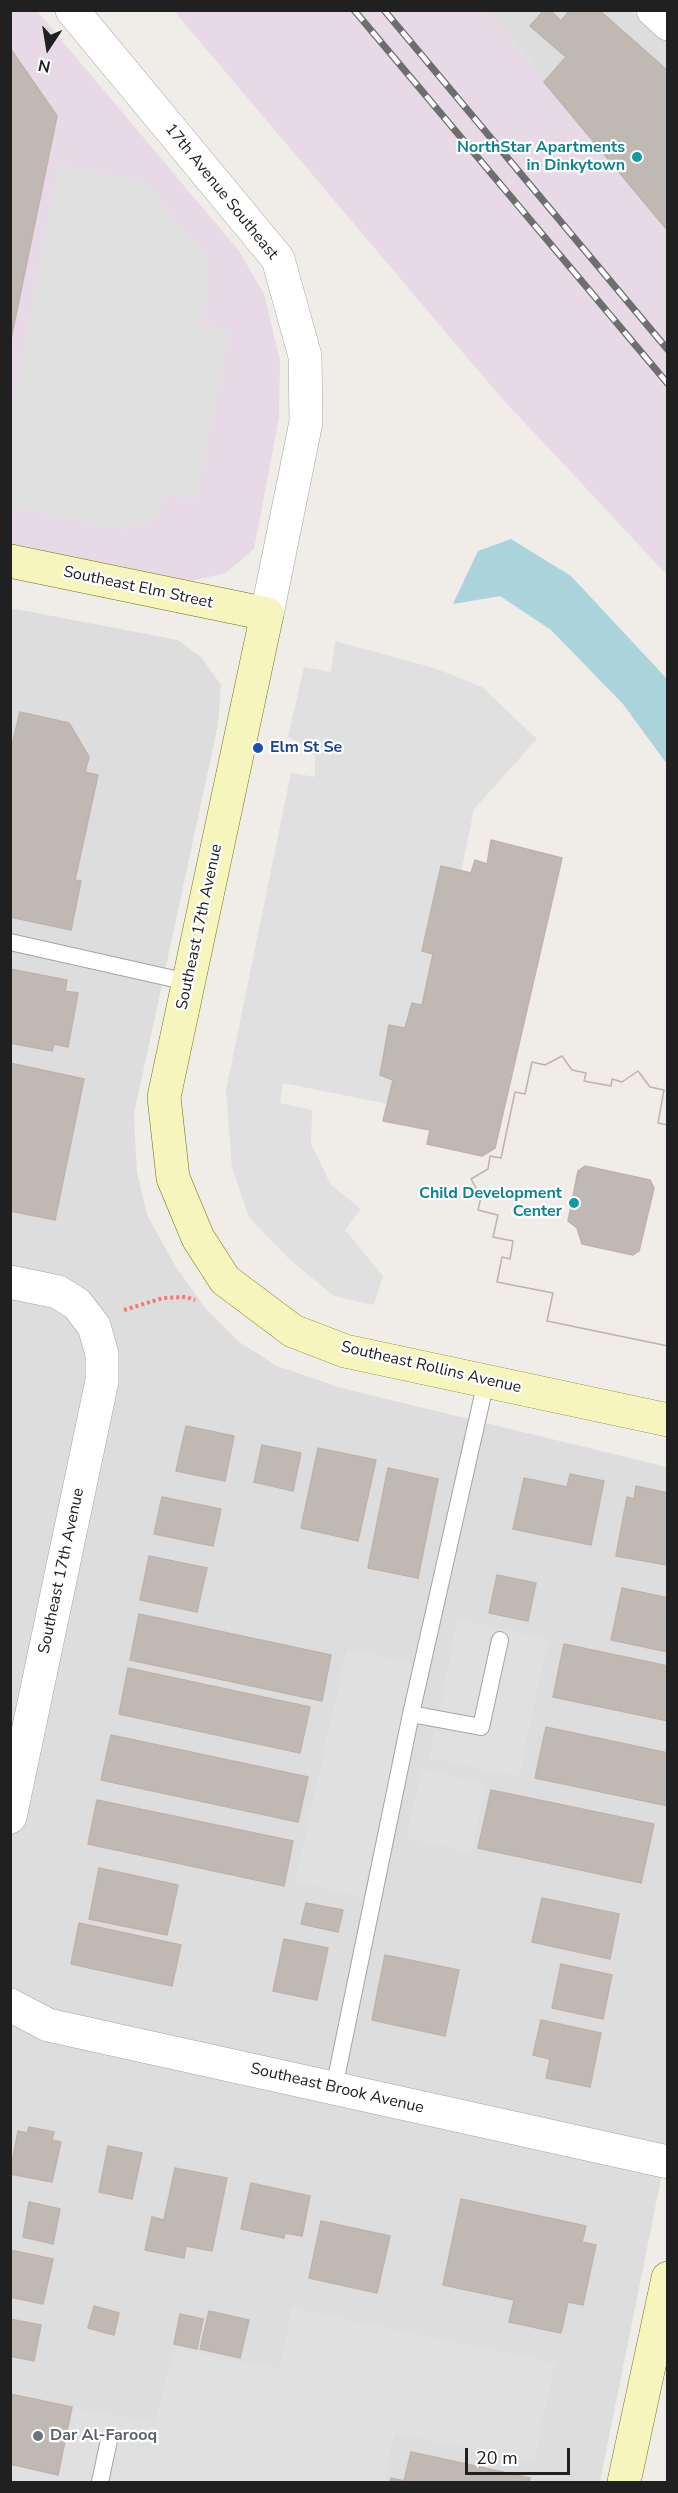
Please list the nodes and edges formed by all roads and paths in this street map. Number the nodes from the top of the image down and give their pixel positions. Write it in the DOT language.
graph roads {
  1 [pos="72,10"];
  2 [pos="653,10"];
  3 [pos="668,24"];
  4 [pos="10,561"];
  5 [pos="267,614"];
  6 [pos="10,942"];
  7 [pos="188,982"];
  8 [pos="198,1238"];
  9 [pos="10,1282"];
  10 [pos="486,1381"];
  11 [pos="668,1420"];
  12 [pos="500,1640"];
  13 [pos="411,1713"];
  14 [pos="10,1817"];
  15 [pos="10,2005"];
  16 [pos="334,2088"];
  17 [pos="668,2162"];
  18 [pos="668,2278"];
  19 [pos="109,2440"];
  20 [pos="100,2482"];
  21 [pos="624,2482"];
  1 -- 5 [label="street, 17th Avenue Southeast"];
  2 -- 3 [label="street"];
  4 -- 5 [label="street, Southeast Elm Street"];
  5 -- 7 [label="street, Southeast 17th Avenue"];
  6 -- 7 [label="lane"];
  7 -- 8 [label="street, Southeast 17th Avenue"];
  8 -- 10 [label="street, Southeast Rollins Avenue"];
  9 -- 14 [label="street, Southeast 17th Avenue"];
  10 -- 11 [label="street, Southeast Rollins Avenue"];
  10 -- 13 [label="lane"];
  12 -- 13 [label="lane"];
  13 -- 16 [label="lane"];
  15 -- 16 [label="street, Southeast Brook Avenue"];
  16 -- 17 [label="street, Southeast Brook Avenue"];
  18 -- 21 [label="street"];
  19 -- 20 [label="lane"];
}
